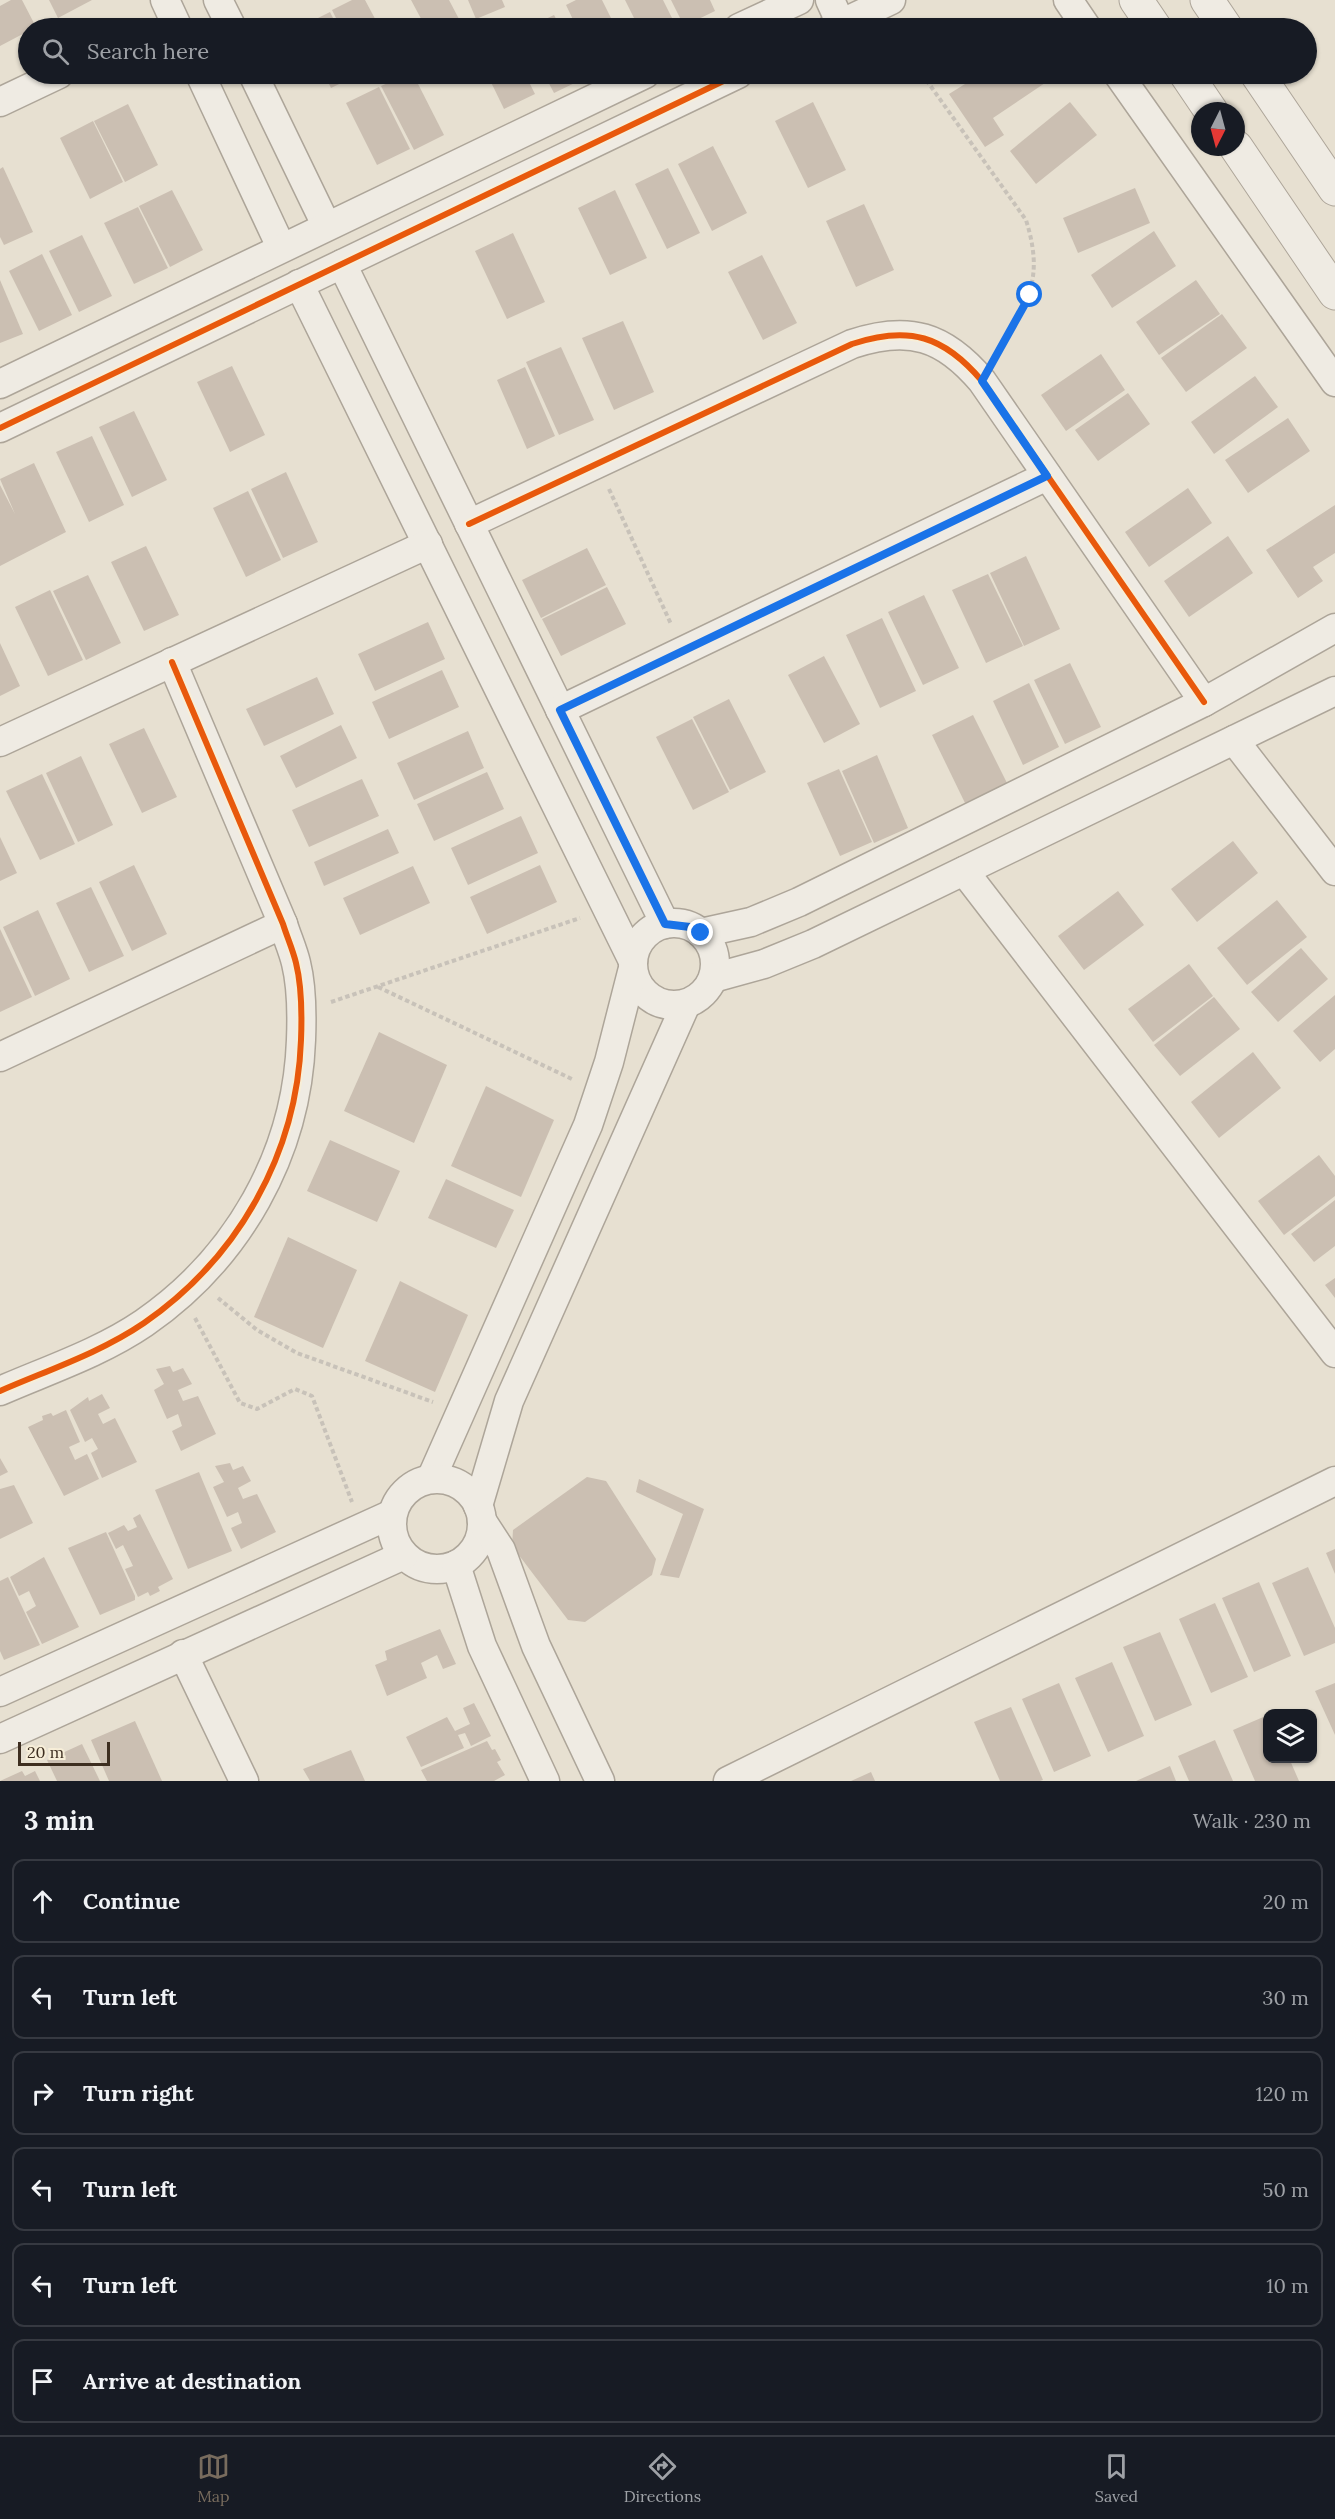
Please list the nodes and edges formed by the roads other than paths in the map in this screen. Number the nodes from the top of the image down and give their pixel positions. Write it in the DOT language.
graph roads {
  1 [pos="218,0"];
  2 [pos="799,0"];
  3 [pos="891,0"];
  4 [pos="1068,0"];
  5 [pos="1136,0"];
  6 [pos="1207,0"];
  7 [pos="227,18"];
  8 [pos="761,18"];
  9 [pos="834,18"];
  10 [pos="1080,18"];
  11 [pos="1148,18"];
  12 [pos="1219,18"];
  13 [pos="38,84"];
  14 [pos="205,84"];
  15 [pos="258,84"];
  16 [pos="624,84"];
  17 [pos="717,84"];
  18 [pos="1125,84"];
  19 [pos="1193,84"];
  20 [pos="1264,84"];
  21 [pos="0,102"];
  22 [pos="1205,102"];
  23 [pos="1242,156"];
  24 [pos="1335,189"];
  25 [pos="326,225"];
  26 [pos="281,247"];
  27 [pos="342,264"];
  28 [pos="299,284"];
  29 [pos="1335,293"];
  30 [pos="1335,382"];
  31 [pos="0,384"];
  32 [pos="0,428"];
  33 [pos="1047,476"];
  34 [pos="469,524"];
  35 [pos="428,544"];
  36 [pos="1335,628"];
  37 [pos="172,662"];
  38 [pos="1335,691"];
  39 [pos="1204,702"];
  40 [pos="560,710"];
  41 [pos="1234,740"];
  42 [pos="0,742"];
  43 [pos="964,871"];
  44 [pos="1335,871"];
  45 [pos="283,924"];
  46 [pos="665,924"];
  47 [pos="701,933"];
  48 [pos="633,966"];
  49 [pos="713,978"];
  50 [pos="686,1004"];
  51 [pos="0,1057"];
  52 [pos="1335,1353"];
  53 [pos="0,1391"];
  54 [pos="431,1479"];
  55 [pos="1335,1481"];
  56 [pos="480,1513"];
  57 [pos="392,1514"];
  58 [pos="404,1555"];
  59 [pos="456,1565"];
  60 [pos="183,1654"];
  61 [pos="0,1692"];
  62 [pos="0,1739"];
  63 [pos="244,1781"];
  64 [pos="545,1781"];
  65 [pos="600,1781"];
  66 [pos="728,1781"];
  1 -- 7 [label="street"];
  2 -- 8 [label="street"];
  3 -- 9 [label="street"];
  4 -- 10 [label="street"];
  5 -- 11 [label="street"];
  6 -- 12 [label="street"];
  13 -- 21 [label="street"];
  14 -- 26 [label="street"];
  15 -- 25 [label="street"];
  16 -- 25 [label="street"];
  17 -- 27 [label="street"];
  18 -- 30 [label="street"];
  19 -- 22 [label="street"];
  20 -- 24 [label="street"];
  23 -- 29 [label="street"];
  25 -- 26 [label="street"];
  26 -- 31 [label="street"];
  27 -- 28 [label="street"];
  27 -- 34 [label="street"];
  28 -- 32 [label="street"];
  28 -- 35 [label="street"];
  33 -- 34 [label="street"];
  33 -- 39 [label="street"];
  33 -- 40 [label="street"];
  34 -- 40 [label="street"];
  35 -- 37 [label="street"];
  35 -- 48 [label="street"];
  36 -- 39 [label="street"];
  37 -- 42 [label="street"];
  37 -- 45 [label="street"];
  38 -- 41 [label="street"];
  39 -- 47 [label="street"];
  40 -- 46 [label="street"];
  41 -- 43 [label="street"];
  41 -- 44 [label="street"];
  43 -- 49 [label="street"];
  43 -- 52 [label="street"];
  45 -- 51 [label="street"];
  45 -- 53 [label="street"];
  46 -- 47 [label="street"];
  46 -- 48 [label="street"];
  47 -- 49 [label="street"];
  48 -- 50 [label="street"];
  48 -- 54 [label="street"];
  49 -- 50 [label="street"];
  50 -- 56 [label="street"];
  54 -- 56 [label="street"];
  54 -- 57 [label="street"];
  55 -- 66 [label="street"];
  56 -- 59 [label="street"];
  56 -- 65 [label="street"];
  57 -- 58 [label="street"];
  57 -- 61 [label="street"];
  58 -- 59 [label="street"];
  58 -- 60 [label="street"];
  59 -- 64 [label="street"];
  60 -- 62 [label="street"];
  60 -- 63 [label="street"];
}
